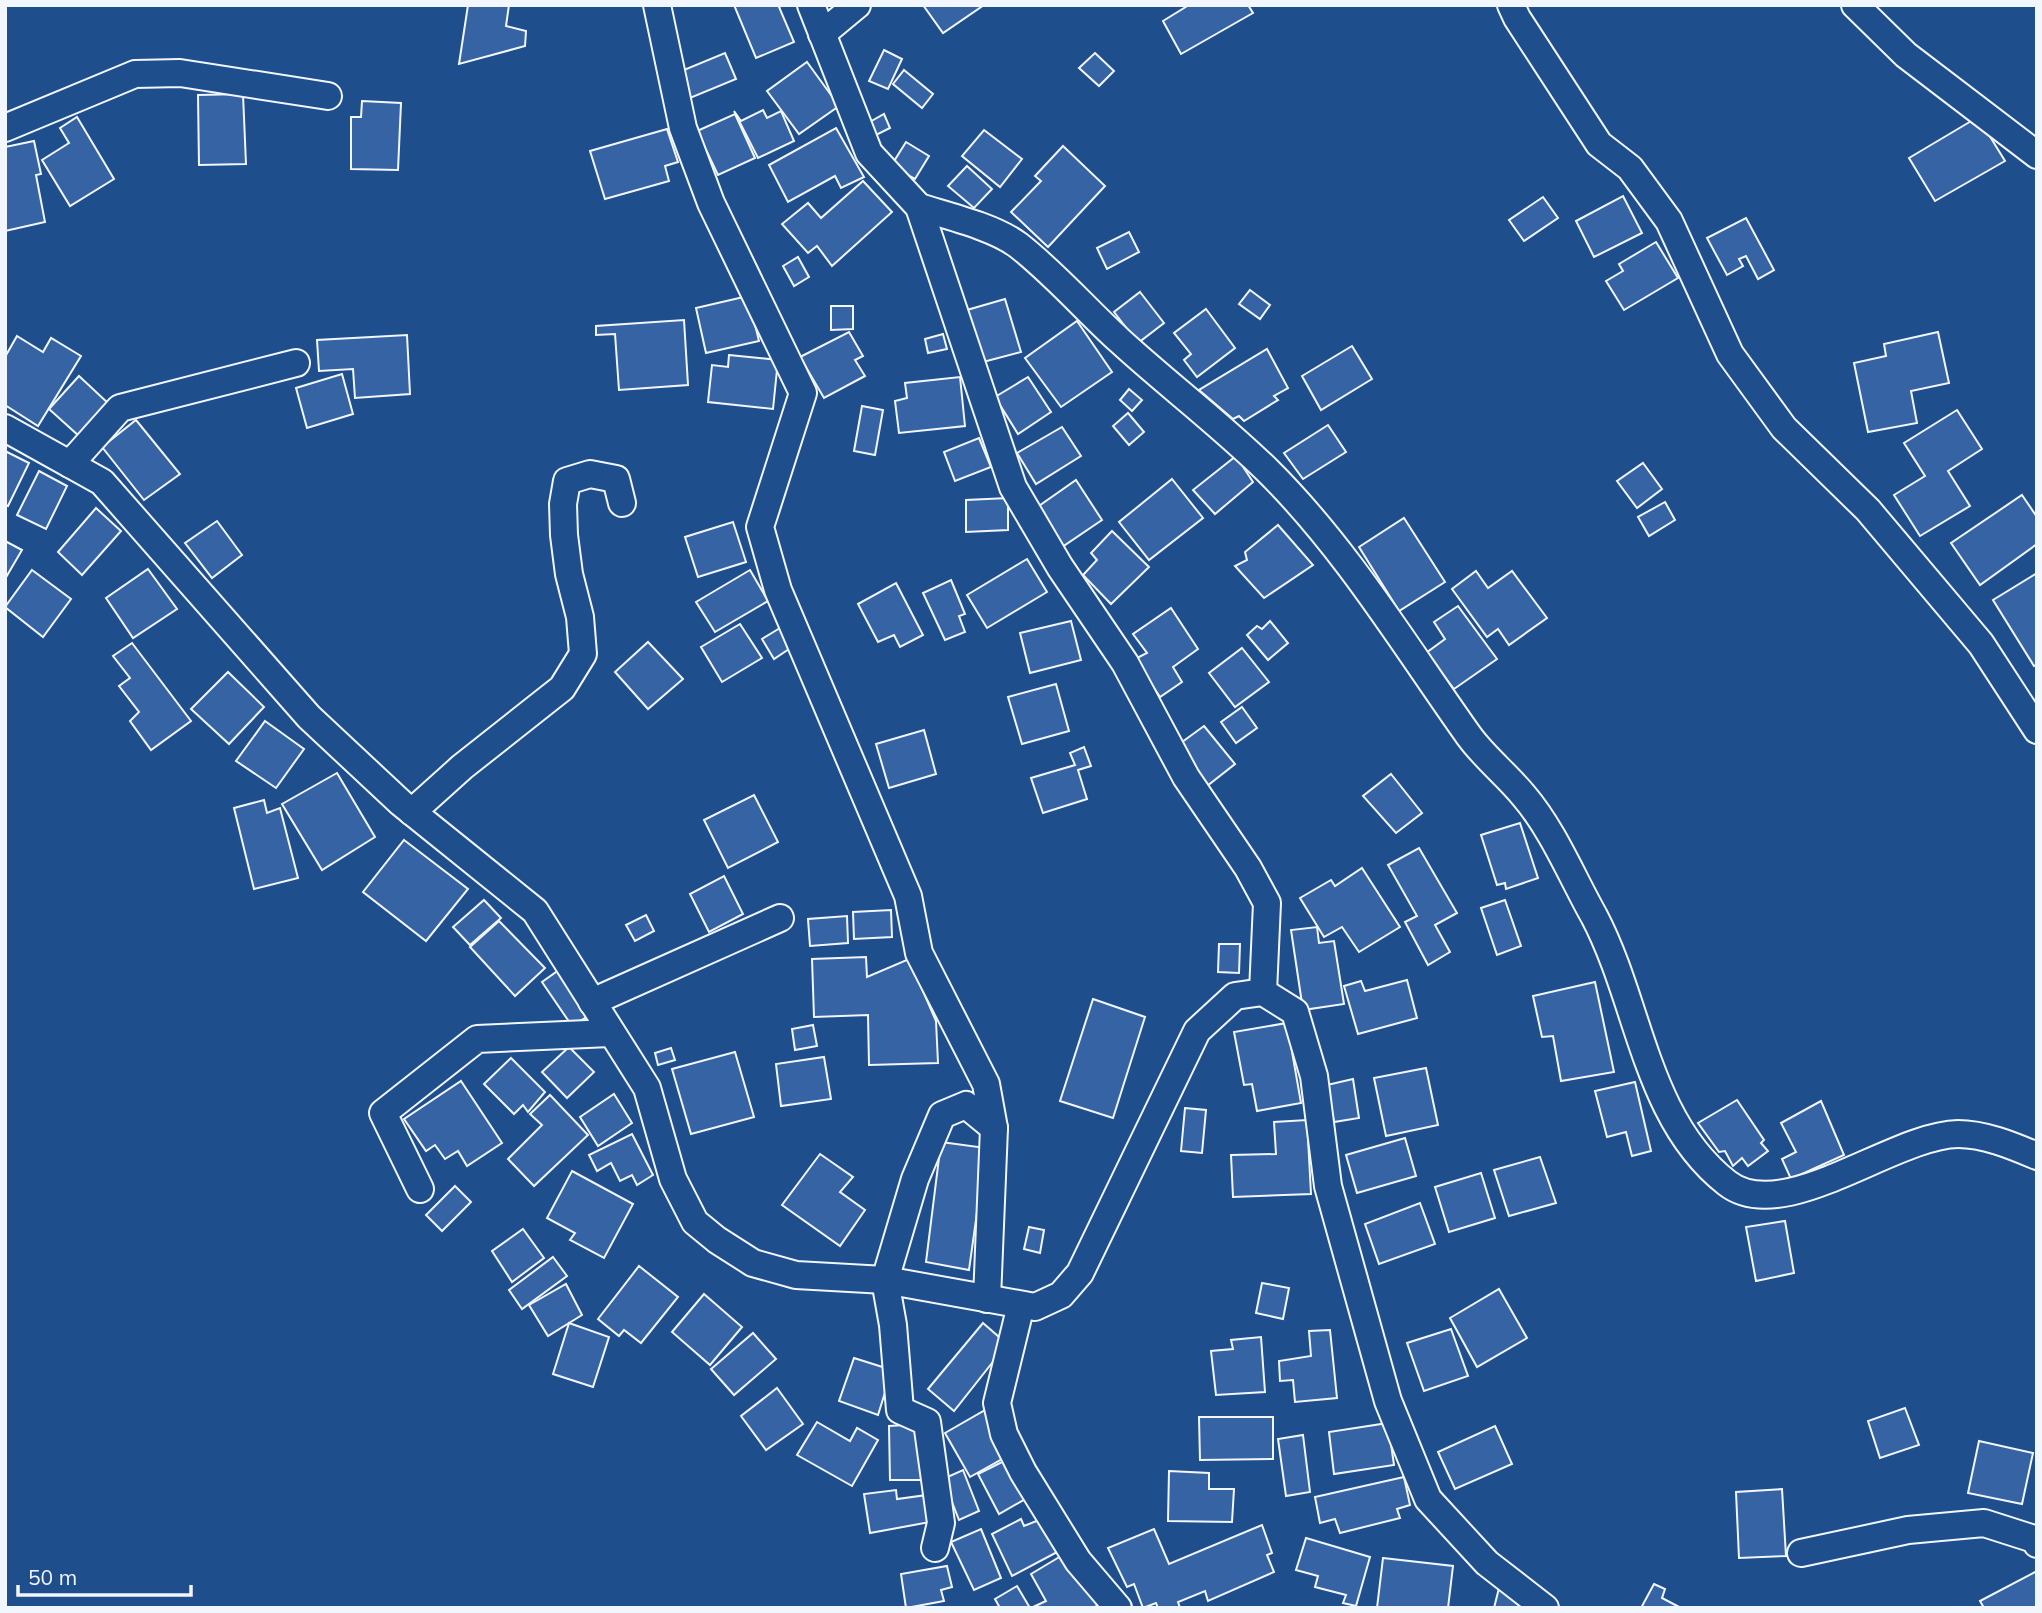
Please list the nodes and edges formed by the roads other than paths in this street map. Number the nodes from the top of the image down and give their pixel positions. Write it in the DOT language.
graph roads {
  1 [pos="657,5"];
  2 [pos="811,5"];
  3 [pos="857,5"];
  4 [pos="1511,5"];
  5 [pos="1855,5"];
  6 [pos="822,34"];
  7 [pos="328,96"];
  8 [pos="5,128"];
  9 [pos="2037,155"];
  10 [pos="919,207"];
  11 [pos="296,363"];
  12 [pos="5,428"];
  13 [pos="70,464"];
  14 [pos="622,503"];
  15 [pos="2037,730"];
  16 [pos="412,812"];
  17 [pos="780,918"];
  18 [pos="1263,992"];
  19 [pos="592,1002"];
  20 [pos="610,1033"];
  21 [pos="994,1128"];
  22 [pos="2037,1156"];
  23 [pos="419,1189"];
  24 [pos="885,1280"];
  25 [pos="988,1300"];
  26 [pos="1021,1305"];
  27 [pos="2037,1544"];
  28 [pos="935,1548"];
  29 [pos="1801,1553"];
  30 [pos="1118,1608"];
  31 [pos="1545,1608"];
  1 -- 21 [label="street"];
  2 -- 6 [label="street"];
  3 -- 6 [label="street"];
  4 -- 15 [label="street"];
  5 -- 9 [label="street"];
  6 -- 10 [label="street"];
  7 -- 8 [label="street"];
  10 -- 18 [label="street"];
  10 -- 22 [label="street"];
  11 -- 13 [label="street"];
  12 -- 13 [label="street"];
  13 -- 16 [label="street"];
  14 -- 16 [label="street"];
  16 -- 19 [label="street"];
  17 -- 19 [label="street"];
  18 -- 26 [label="street"];
  18 -- 31 [label="street"];
  19 -- 20 [label="street"];
  20 -- 23 [label="street"];
  20 -- 24 [label="street"];
  21 -- 24 [label="street"];
  21 -- 25 [label="street"];
  24 -- 25 [label="street"];
  24 -- 28 [label="street"];
  25 -- 26 [label="street"];
  26 -- 30 [label="street"];
  27 -- 29 [label="street"];
}
